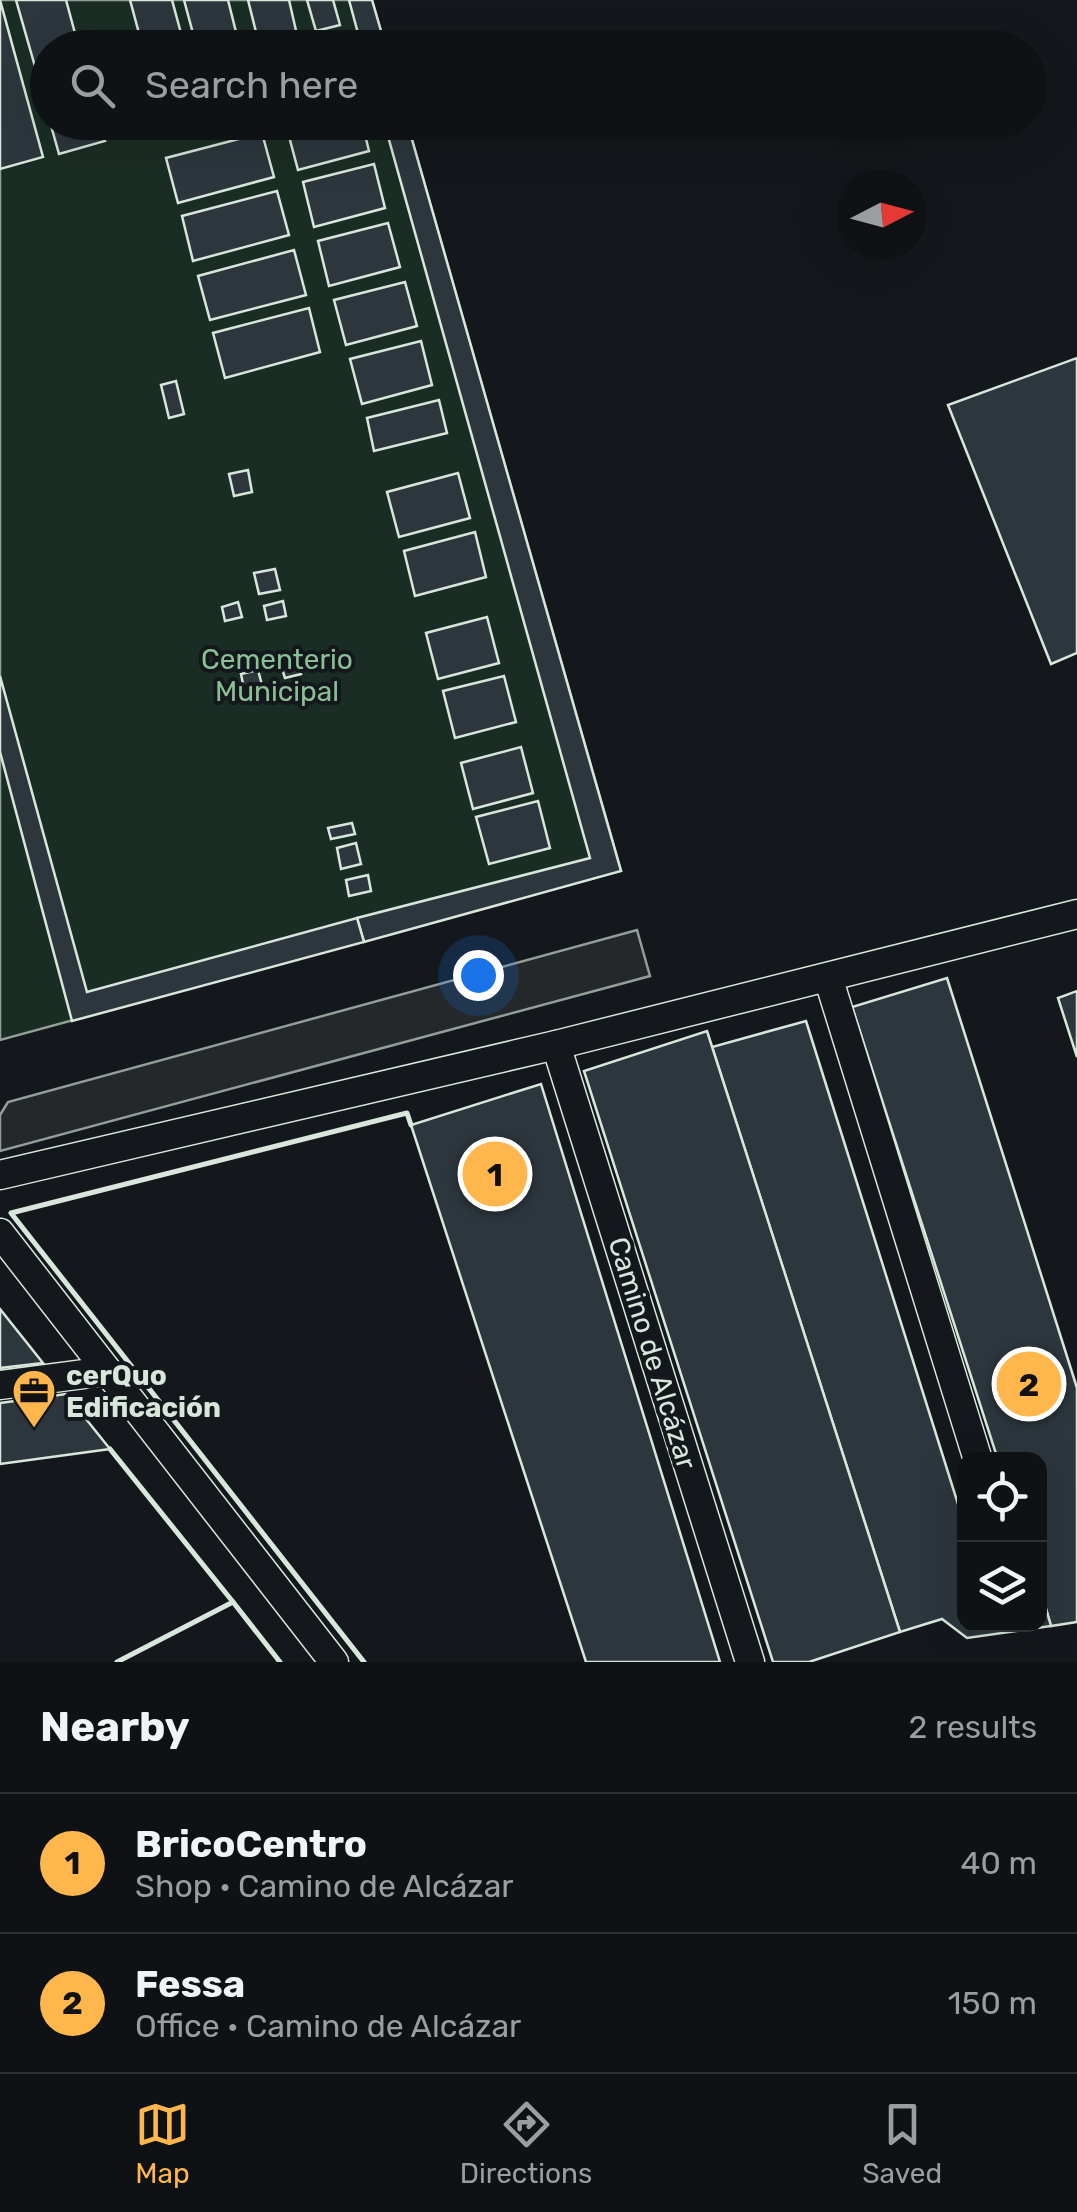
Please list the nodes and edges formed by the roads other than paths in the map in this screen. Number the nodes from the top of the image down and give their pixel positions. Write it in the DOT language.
graph roads {
  1 [pos="1077,914"];
  2 [pos="828,977"];
  3 [pos="556,1044"];
  4 [pos="0,1174"];
  5 [pos="0,1233"];
  6 [pos="107,1371"];
  7 [pos="0,1386"];
  8 [pos="976,1452"];
  9 [pos="334,1662"];
  10 [pos="750,1662"];
  1 -- 2 [label="street"];
  2 -- 3 [label="street"];
  2 -- 8 [label="street"];
  3 -- 4 [label="street"];
  3 -- 10 [label="street, Camino de Alcázar"];
  5 -- 6 [label="street"];
  6 -- 7 [label="street"];
  6 -- 9 [label="street"];
}
